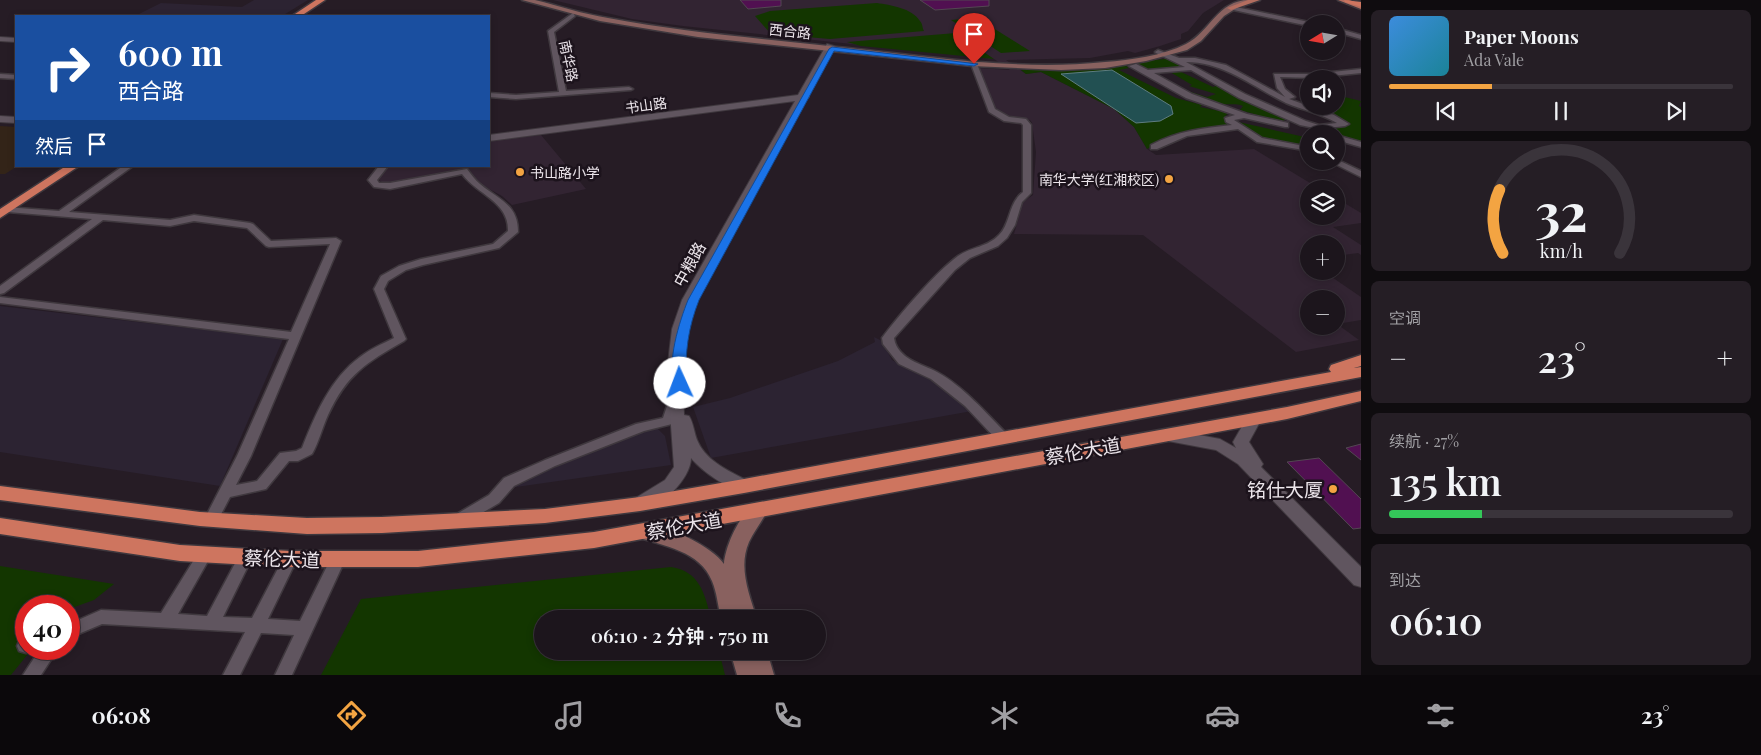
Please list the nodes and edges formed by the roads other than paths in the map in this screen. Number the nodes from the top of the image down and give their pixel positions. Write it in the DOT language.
graph roads {
  1 [pos="322,0"];
  2 [pos="332,0"];
  3 [pos="526,0"];
  4 [pos="537,0"];
  5 [pos="1240,0"];
  6 [pos="1245,0"];
  7 [pos="1256,0"];
  8 [pos="1342,0"];
  9 [pos="1348,0"];
  10 [pos="1354,0"];
  11 [pos="1361,3"];
  12 [pos="1230,5"];
  13 [pos="573,14"];
  14 [pos="298,15"];
  15 [pos="309,15"];
  16 [pos="1300,22"];
  17 [pos="1345,33"];
  18 [pos="1361,37"];
  19 [pos="0,40"];
  20 [pos="15,41"];
  21 [pos="831,47"];
  22 [pos="1161,53"];
  23 [pos="1178,60"];
  24 [pos="974,64"];
  25 [pos="1132,66"];
  26 [pos="1192,68"];
  27 [pos="1361,70"];
  28 [pos="1147,72"];
  29 [pos="1345,72"];
  30 [pos="0,76"];
  31 [pos="1300,76"];
  32 [pos="15,77"];
  33 [pos="629,89"];
  34 [pos="563,94"];
  35 [pos="490,95"];
  36 [pos="803,97"];
  37 [pos="1300,100"];
  38 [pos="766,102"];
  39 [pos="1300,105"];
  40 [pos="1300,106"];
  41 [pos="794,109"];
  42 [pos="1273,110"];
  43 [pos="1328,115"];
  44 [pos="1245,116"];
  45 [pos="1293,119"];
  46 [pos="0,121"];
  47 [pos="15,122"];
  48 [pos="1285,125"];
  49 [pos="1240,127"];
  50 [pos="1300,129"];
  51 [pos="490,138"];
  52 [pos="1345,140"];
  53 [pos="1361,145"];
  54 [pos="1154,147"];
  55 [pos="1300,149"];
  56 [pos="1345,166"];
  57 [pos="56,167"];
  58 [pos="72,167"];
  59 [pos="128,167"];
  60 [pos="383,167"];
  61 [pos="1361,174"];
  62 [pos="3,208"];
  63 [pos="60,214"];
  64 [pos="100,217"];
  65 [pos="0,291"];
  66 [pos="0,300"];
  67 [pos="295,336"];
  68 [pos="1361,360"];
  69 [pos="1361,372"];
  70 [pos="1296,384"];
  71 [pos="1361,396"];
  72 [pos="675,399"];
  73 [pos="1361,405"];
  74 [pos="1287,413"];
  75 [pos="1253,420"];
  76 [pos="1168,435"];
  77 [pos="1002,437"];
  78 [pos="744,486"];
  79 [pos="0,492"];
  80 [pos="225,493"];
  81 [pos="640,504"];
  82 [pos="758,511"];
  83 [pos="212,520"];
  84 [pos="455,522"];
  85 [pos="0,526"];
  86 [pos="644,532"];
  87 [pos="205,554"];
  88 [pos="246,556"];
  89 [pos="290,559"];
  90 [pos="337,560"];
  91 [pos="1361,572"];
  92 [pos="1361,579"];
  93 [pos="730,610"];
  94 [pos="744,610"];
  95 [pos="166,620"];
  96 [pos="212,622"];
  97 [pos="257,625"];
  98 [pos="80,627"];
  99 [pos="305,628"];
  100 [pos="42,660"];
  101 [pos="744,660"];
  102 [pos="759,660"];
  103 [pos="31,675"];
  104 [pos="231,675"];
  105 [pos="283,675"];
  106 [pos="748,675"];
  107 [pos="763,675"];
  1 -- 14 [label="highway"];
  2 -- 15 [label="highway"];
  3 -- 21 [label="main road, 西合路"];
  4 -- 21 [label="main road, 西合路"];
  5 -- 12 [label="main road, 西合路"];
  6 -- 12 [label="main road, 西合路"];
  7 -- 12 [label="main road"];
  8 -- 11 [label="main road"];
  9 -- 11 [label="highway"];
  10 -- 11 [label="highway"];
  12 -- 16 [label="street"];
  12 -- 22 [label="main road, 西合路"];
  13 -- 34 [label="street, 南华路"];
  17 -- 18 [label="street"];
  19 -- 20 [label="street"];
  21 -- 22 [label="main road, 西合路"];
  21 -- 24 [label="main road, 西合路"];
  21 -- 36 [label="street, 中粮路"];
  22 -- 23 [label="street"];
  22 -- 24 [label="main road, 西合路"];
  23 -- 26 [label="street"];
  23 -- 39 [label="street"];
  24 -- 77 [label="street"];
  25 -- 28 [label="street"];
  26 -- 28 [label="street"];
  26 -- 42 [label="street"];
  27 -- 29 [label="street"];
  28 -- 44 [label="street"];
  30 -- 32 [label="street"];
  31 -- 37 [label="street"];
  33 -- 34 [label="street"];
  34 -- 35 [label="street"];
  36 -- 38 [label="street, 书山路"];
  36 -- 41 [label="street, 中粮路"];
  36 -- 78 [label="street, 中粮路"];
  38 -- 41 [label="street"];
  38 -- 51 [label="street, 书山路"];
  40 -- 42 [label="street"];
  41 -- 72 [label="street, 中粮路"];
  42 -- 45 [label="street"];
  43 -- 45 [label="street"];
  44 -- 48 [label="street"];
  44 -- 49 [label="street"];
  45 -- 48 [label="street"];
  46 -- 47 [label="street"];
  48 -- 50 [label="street"];
  49 -- 54 [label="street"];
  49 -- 55 [label="street"];
  52 -- 53 [label="street"];
  56 -- 61 [label="street"];
  57 -- 62 [label="highway"];
  58 -- 62 [label="highway"];
  59 -- 63 [label="street"];
  60 -- 80 [label="street"];
  62 -- 63 [label="street"];
  63 -- 64 [label="street"];
  64 -- 65 [label="street"];
  64 -- 67 [label="street"];
  66 -- 67 [label="street"];
  67 -- 80 [label="street"];
  68 -- 70 [label="highway"];
  69 -- 70 [label="highway, 蔡伦大道"];
  70 -- 77 [label="highway, 蔡伦大道"];
  71 -- 74 [label="highway, 蔡伦大道"];
  72 -- 81 [label="street, 中粮路"];
  72 -- 84 [label="street"];
  73 -- 74 [label="highway"];
  74 -- 75 [label="highway, 蔡伦大道"];
  75 -- 76 [label="highway, 蔡伦大道"];
  75 -- 91 [label="street"];
  76 -- 82 [label="highway, 蔡伦大道"];
  76 -- 92 [label="street"];
  77 -- 78 [label="highway, 蔡伦大道"];
  78 -- 81 [label="highway, 蔡伦大道"];
  79 -- 83 [label="highway, 蔡伦大道"];
  80 -- 83 [label="street"];
  81 -- 84 [label="highway, 蔡伦大道"];
  82 -- 86 [label="highway, 蔡伦大道"];
  82 -- 94 [label="main road"];
  83 -- 84 [label="highway, 蔡伦大道"];
  85 -- 87 [label="highway, 蔡伦大道"];
  86 -- 90 [label="highway, 蔡伦大道"];
  86 -- 93 [label="main road"];
  87 -- 88 [label="highway, 蔡伦大道"];
  87 -- 95 [label="street"];
  88 -- 89 [label="highway, 蔡伦大道"];
  88 -- 96 [label="street"];
  89 -- 90 [label="highway, 蔡伦大道"];
  89 -- 97 [label="street"];
  90 -- 99 [label="street"];
  95 -- 96 [label="street"];
  95 -- 98 [label="street"];
  96 -- 97 [label="street"];
  97 -- 99 [label="street"];
  97 -- 104 [label="street"];
  99 -- 105 [label="street"];
  100 -- 103 [label="street"];
  101 -- 106 [label="main road"];
  102 -- 107 [label="main road"];
}
